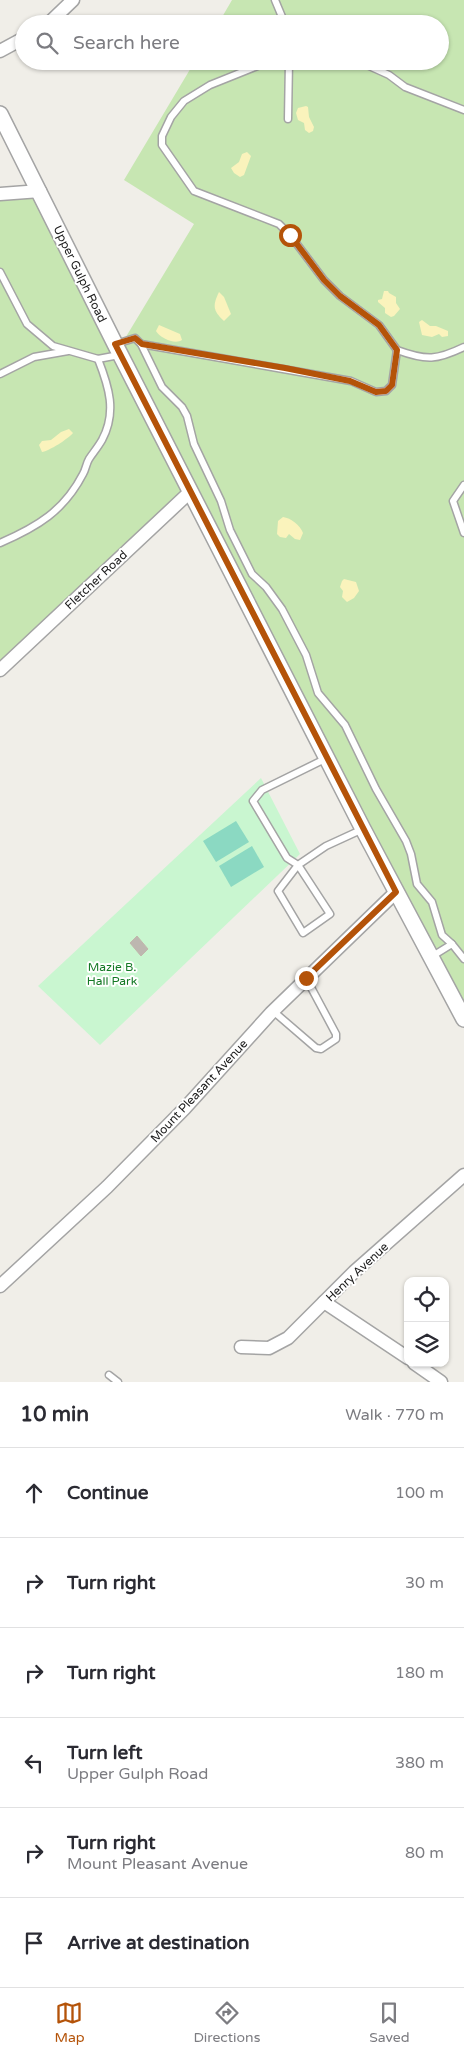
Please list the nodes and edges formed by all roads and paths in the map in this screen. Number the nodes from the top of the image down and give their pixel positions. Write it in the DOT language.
graph roads {
  1 [pos="73,0"];
  2 [pos="275,0"];
  3 [pos="57,15"];
  4 [pos="281,15"];
  5 [pos="15,43"];
  6 [pos="0,51"];
  7 [pos="248,70"];
  8 [pos="289,70"];
  9 [pos="378,70"];
  10 [pos="464,110"];
  11 [pos="0,114"];
  12 [pos="288,118"];
  13 [pos="40,191"];
  14 [pos="0,194"];
  15 [pos="0,272"];
  16 [pos="142,344"];
  17 [pos="464,347"];
  18 [pos="118,350"];
  19 [pos="397,350"];
  20 [pos="69,351"];
  21 [pos="98,359"];
  22 [pos="0,374"];
  23 [pos="464,484"];
  24 [pos="191,491"];
  25 [pos="464,533"];
  26 [pos="0,543"];
  27 [pos="0,670"];
  28 [pos="327,758"];
  29 [pos="363,829"];
  30 [pos="298,865"];
  31 [pos="396,892"];
  32 [pos="452,944"];
  33 [pos="430,957"];
  34 [pos="464,959"];
  35 [pos="306,978"];
  36 [pos="273,1010"];
  37 [pos="464,1019"];
  38 [pos="464,1175"];
  39 [pos="0,1286"];
  40 [pos="324,1302"];
  41 [pos="241,1347"];
  42 [pos="404,1355"];
  43 [pos="420,1367"];
  44 [pos="109,1375"];
  45 [pos="118,1382"];
  46 [pos="441,1382"];
  1 -- 3 [label="street"];
  2 -- 4 [label="lane"];
  5 -- 6 [label="street"];
  7 -- 19 [label="lane"];
  8 -- 12 [label="lane"];
  9 -- 10 [label="lane"];
  11 -- 13 [label="street, Upper Gulph Road"];
  13 -- 14 [label="street"];
  13 -- 18 [label="street, Upper Gulph Road"];
  15 -- 20 [label="lane"];
  16 -- 18 [label="lane"];
  16 -- 19 [label="lane"];
  16 -- 32 [label="lane"];
  17 -- 19 [label="lane"];
  18 -- 21 [label="lane"];
  18 -- 24 [label="street, Upper Gulph Road"];
  20 -- 21 [label="lane"];
  20 -- 22 [label="lane"];
  21 -- 26 [label="lane"];
  23 -- 25 [label="lane"];
  24 -- 27 [label="street, Fletcher Road"];
  24 -- 28 [label="street, Upper Gulph Road"];
  28 -- 29 [label="street, Upper Gulph Road"];
  28 -- 30 [label="lane"];
  29 -- 30 [label="lane"];
  29 -- 31 [label="street, Upper Gulph Road"];
  30 -- 30 [label="lane"];
  31 -- 33 [label="street, Upper Gulph Road"];
  31 -- 35 [label="street, Mount Pleasant Avenue"];
  32 -- 33 [label="lane"];
  32 -- 34 [label="lane"];
  33 -- 37 [label="street, Upper Gulph Road"];
  35 -- 36 [label="street, Mount Pleasant Avenue"];
  35 -- 36 [label="lane"];
  36 -- 39 [label="street, Mount Pleasant Avenue"];
  38 -- 40 [label="street, Henry Avenue"];
  40 -- 41 [label="street, Henry Avenue"];
  40 -- 42 [label="street"];
  43 -- 46 [label="street"];
  44 -- 45 [label="lane"];
}
